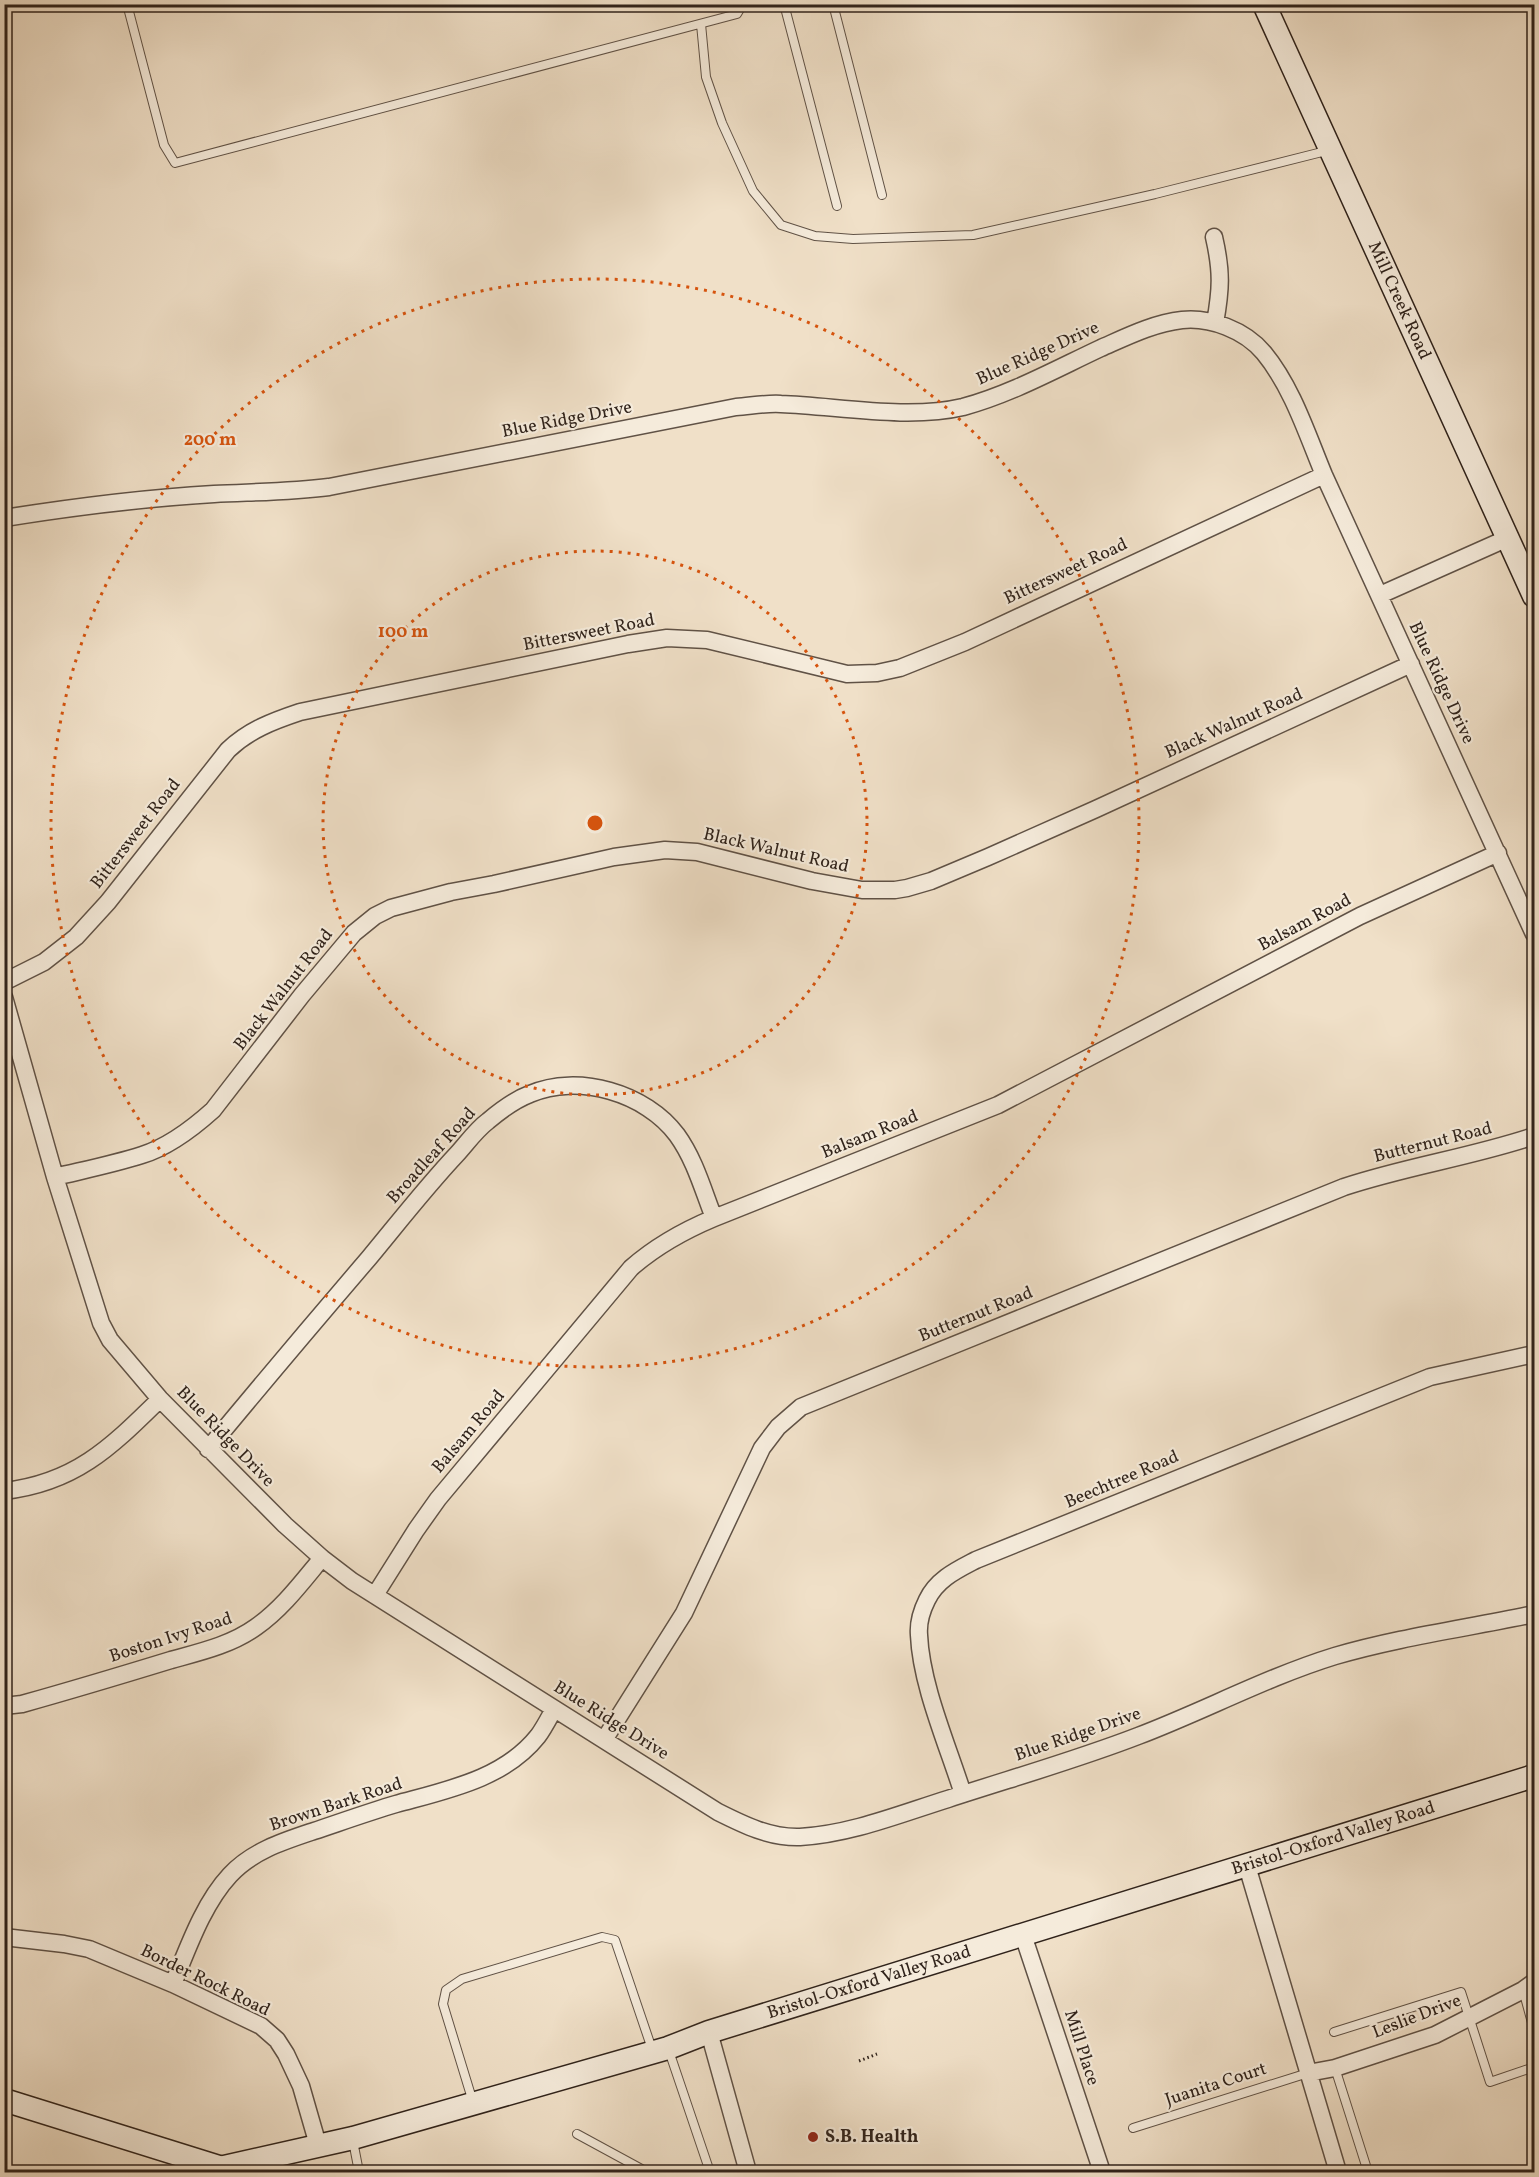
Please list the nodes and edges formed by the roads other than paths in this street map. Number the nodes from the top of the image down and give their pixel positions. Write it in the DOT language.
graph roads {
  1 [pos="127,4"];
  2 [pos="743,4"];
  3 [pos="784,4"];
  4 [pos="833,4"];
  5 [pos="1264,4"];
  6 [pos="701,24"];
  7 [pos="1331,150"];
  8 [pos="882,195"];
  9 [pos="837,207"];
  10 [pos="1215,237"];
  11 [pos="1215,323"];
  12 [pos="1324,475"];
  13 [pos="4,519"];
  14 [pos="1508,538"];
  15 [pos="1380,595"];
  16 [pos="1534,596"];
  17 [pos="1411,664"];
  18 [pos="1498,853"];
  19 [pos="1534,934"];
  20 [pos="4,982"];
  21 [pos="4,997"];
  22 [pos="1534,1136"];
  23 [pos="55,1177"];
  24 [pos="714,1218"];
  25 [pos="1534,1354"];
  26 [pos="160,1399"];
  27 [pos="208,1449"];
  28 [pos="4,1491"];
  29 [pos="322,1558"];
  30 [pos="375,1595"];
  31 [pos="1534,1614"];
  32 [pos="4,1706"];
  33 [pos="554,1708"];
  34 [pos="604,1740"];
  35 [pos="1534,1776"];
  36 [pos="963,1794"];
  37 [pos="1247,1866"];
  38 [pos="1023,1935"];
  39 [pos="4,1937"];
  40 [pos="173,1984"];
  41 [pos="1529,1986"];
  42 [pos="1471,2018"];
  43 [pos="1534,2030"];
  44 [pos="709,2032"];
  45 [pos="1334,2032"];
  46 [pos="660,2050"];
  47 [pos="1534,2067"];
  48 [pos="1335,2068"];
  49 [pos="1308,2073"];
  50 [pos="4,2100"];
  51 [pos="473,2104"];
  52 [pos="1134,2128"];
  53 [pos="577,2134"];
  54 [pos="353,2138"];
  55 [pos="318,2145"];
  56 [pos="212,2170"];
  57 [pos="39,2172"];
  58 [pos="44,2172"];
  59 [pos="359,2172"];
  60 [pos="648,2172"];
  61 [pos="710,2172"];
  62 [pos="748,2172"];
  63 [pos="1102,2172"];
  64 [pos="1338,2172"];
  65 [pos="1368,2172"];
  1 -- 6 [label="lane"];
  2 -- 6 [label="lane"];
  3 -- 9 [label="lane"];
  4 -- 8 [label="lane"];
  5 -- 7 [label="main road, Mill Creek Road"];
  6 -- 7 [label="lane"];
  7 -- 14 [label="main road, Mill Creek Road"];
  10 -- 11 [label="street"];
  11 -- 12 [label="street, Blue Ridge Drive"];
  11 -- 13 [label="street, Blue Ridge Drive"];
  12 -- 15 [label="street, Blue Ridge Drive"];
  12 -- 20 [label="street, Bittersweet Road"];
  14 -- 15 [label="street"];
  14 -- 16 [label="main road, Mill Creek Road"];
  15 -- 17 [label="street, Blue Ridge Drive"];
  17 -- 18 [label="street, Blue Ridge Drive"];
  17 -- 23 [label="street, Black Walnut Road"];
  18 -- 19 [label="street, Blue Ridge Drive"];
  18 -- 24 [label="street, Balsam Road"];
  21 -- 23 [label="street, Blue Ridge Drive"];
  22 -- 34 [label="street, Butternut Road"];
  23 -- 26 [label="street, Blue Ridge Drive"];
  24 -- 27 [label="street, Broadleaf Road"];
  24 -- 30 [label="street, Balsam Road"];
  25 -- 36 [label="street, Beechtree Road"];
  26 -- 27 [label="street, Blue Ridge Drive"];
  26 -- 28 [label="street"];
  27 -- 29 [label="street, Blue Ridge Drive"];
  29 -- 30 [label="street, Blue Ridge Drive"];
  29 -- 32 [label="street, Boston Ivy Road"];
  30 -- 33 [label="street, Blue Ridge Drive"];
  31 -- 36 [label="street, Blue Ridge Drive"];
  33 -- 34 [label="street, Blue Ridge Drive"];
  33 -- 40 [label="street, Brown Bark Road"];
  34 -- 36 [label="street, Blue Ridge Drive"];
  35 -- 37 [label="main road, Bristol-Oxford Valley Road"];
  37 -- 38 [label="main road, Bristol-Oxford Valley Road"];
  37 -- 49 [label="street"];
  38 -- 44 [label="main road, Bristol-Oxford Valley Road"];
  38 -- 63 [label="street, Mill Place"];
  39 -- 40 [label="street, Border Rock Road"];
  40 -- 55 [label="street, Border Rock Road"];
  41 -- 42 [label="street, Leslie Drive"];
  41 -- 43 [label="lane"];
  42 -- 45 [label="lane"];
  42 -- 47 [label="lane"];
  42 -- 48 [label="street, Leslie Drive"];
  44 -- 46 [label="main road, Bristol-Oxford Valley Road"];
  44 -- 62 [label="street"];
  46 -- 51 [label="main road, Bristol-Oxford Valley Road"];
  46 -- 51 [label="lane"];
  46 -- 61 [label="lane"];
  48 -- 49 [label="street, Leslie Drive"];
  48 -- 65 [label="lane"];
  49 -- 52 [label="lane, Juanita Court"];
  49 -- 64 [label="street"];
  50 -- 56 [label="main road"];
  51 -- 54 [label="main road, Bristol-Oxford Valley Road"];
  53 -- 60 [label="lane"];
  54 -- 55 [label="main road, Bristol-Oxford Valley Road"];
  54 -- 59 [label="lane"];
  55 -- 56 [label="main road, Bristol-Oxford Valley Road"];
  57 -- 58 [label="lane"];
}
